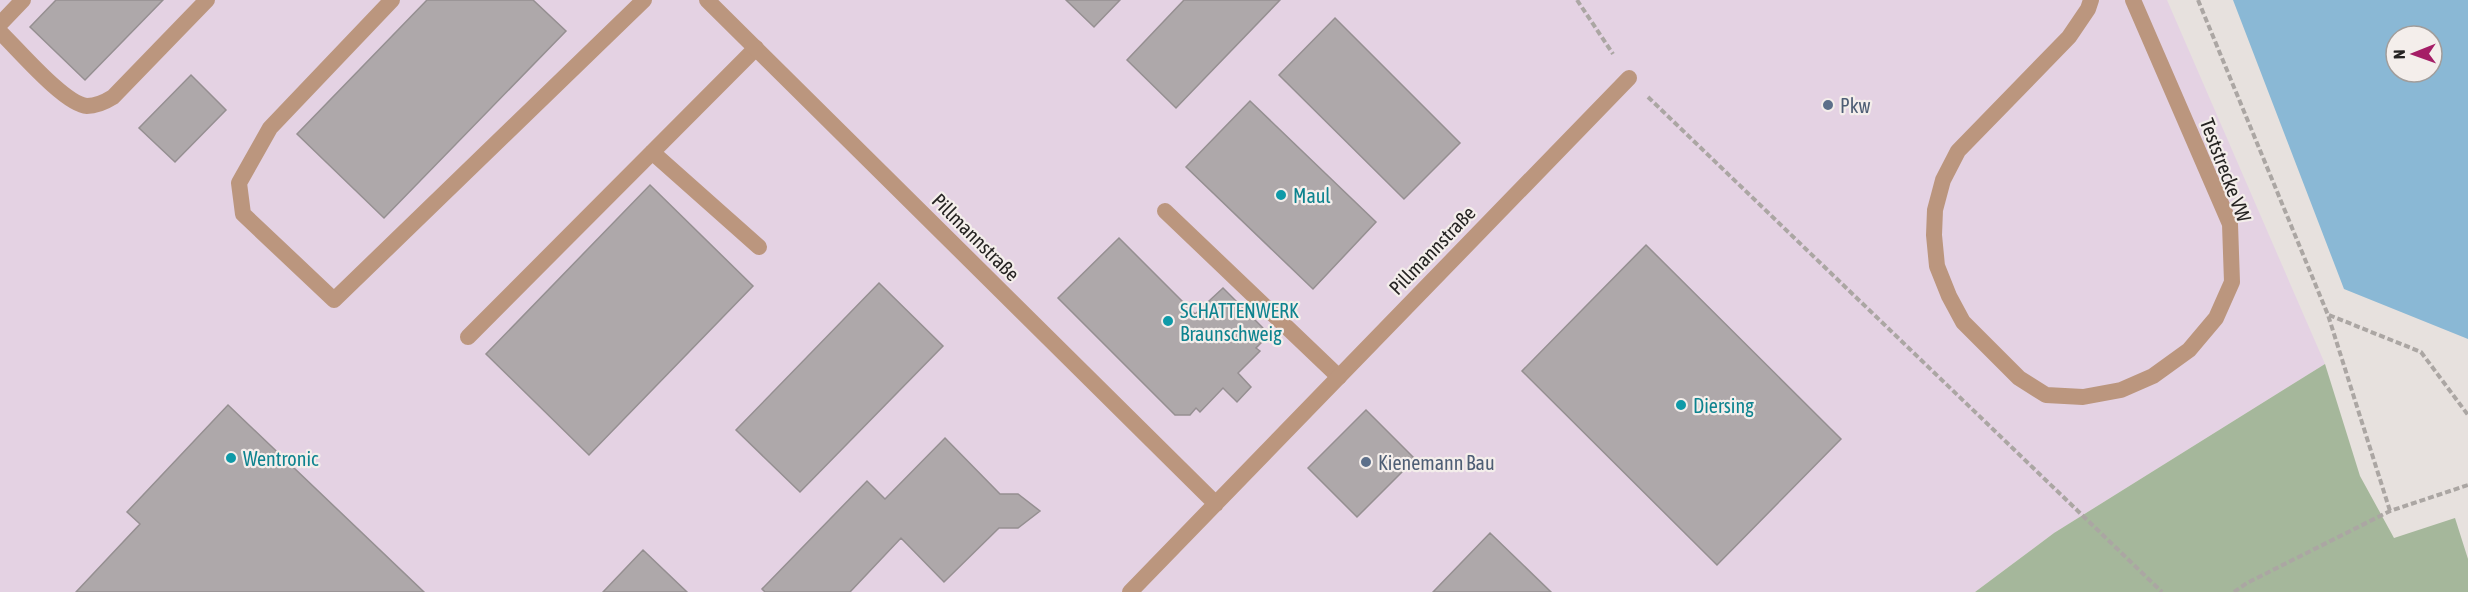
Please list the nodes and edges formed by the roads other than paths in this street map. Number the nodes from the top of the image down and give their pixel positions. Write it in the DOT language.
graph roads {
  1 [pos="23,0"];
  2 [pos="207,0"];
  3 [pos="392,0"];
  4 [pos="644,0"];
  5 [pos="707,0"];
  6 [pos="2091,0"];
  7 [pos="2133,0"];
  8 [pos="0,24"];
  9 [pos="0,32"];
  10 [pos="756,48"];
  11 [pos="1629,78"];
  12 [pos="652,152"];
  13 [pos="1165,212"];
  14 [pos="759,247"];
  15 [pos="468,337"];
  16 [pos="1339,377"];
  17 [pos="1216,504"];
  18 [pos="1130,592"];
  1 -- 8 [label="street"];
  2 -- 9 [label="street"];
  3 -- 4 [label="street"];
  5 -- 10 [label="street, Pillmannstraße"];
  6 -- 7 [label="street, Teststrecke VW"];
  10 -- 12 [label="street"];
  10 -- 17 [label="street, Pillmannstraße"];
  11 -- 16 [label="street, Pillmannstraße"];
  12 -- 14 [label="street"];
  12 -- 15 [label="street"];
  13 -- 16 [label="street"];
  16 -- 17 [label="street, Pillmannstraße"];
  17 -- 18 [label="street, Pillmannstraße"];
}
